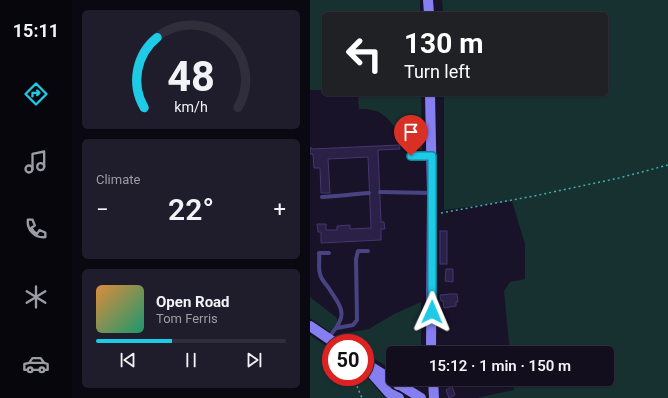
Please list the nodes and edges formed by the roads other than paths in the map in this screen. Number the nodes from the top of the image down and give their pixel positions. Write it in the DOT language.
graph roads {
  1 [pos="428,0"];
  2 [pos="428,12"];
  3 [pos="430,96"];
  4 [pos="411,156"];
  5 [pos="432,156"];
  6 [pos="380,192"];
  7 [pos="369,193"];
  8 [pos="432,193"];
  9 [pos="322,197"];
  10 [pos="368,251"];
  11 [pos="329,253"];
  12 [pos="310,326"];
  13 [pos="336,328"];
  14 [pos="322,334"];
  15 [pos="334,334"];
  16 [pos="431,346"];
  17 [pos="374,370"];
  18 [pos="374,376"];
  19 [pos="386,378"];
  20 [pos="400,386"];
  21 [pos="427,386"];
  22 [pos="433,386"];
  23 [pos="399,398"];
  24 [pos="421,398"];
  25 [pos="427,398"];
  26 [pos="434,398"];
  1 -- 2 [label="main road"];
  3 -- 5 [label="main road"];
  4 -- 5 [label="lane"];
  5 -- 8 [label="main road"];
  6 -- 8 [label="lane"];
  7 -- 9 [label="lane"];
  8 -- 16 [label="main road"];
  10 -- 13 [label="lane"];
  11 -- 13 [label="lane"];
  12 -- 14 [label="main road"];
  13 -- 15 [label="lane"];
  17 -- 19 [label="main road"];
  18 -- 23 [label="main road"];
  20 -- 24 [label="main road"];
  21 -- 25 [label="main road"];
  22 -- 26 [label="main road"];
}
